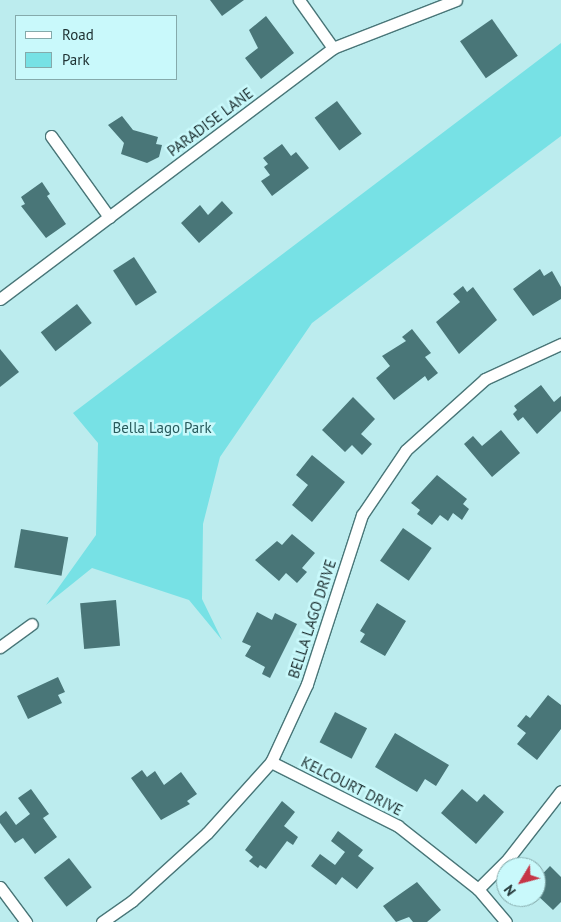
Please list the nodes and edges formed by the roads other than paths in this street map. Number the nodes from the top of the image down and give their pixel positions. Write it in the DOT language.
graph roads {
  1 [pos="299,0"];
  2 [pos="456,0"];
  3 [pos="333,48"];
  4 [pos="51,136"];
  5 [pos="109,217"];
  6 [pos="0,299"];
  7 [pos="561,344"];
  8 [pos="32,624"];
  9 [pos="0,647"];
  10 [pos="271,762"];
  11 [pos="561,791"];
  12 [pos="0,887"];
  13 [pos="478,889"];
  14 [pos="26,922"];
  15 [pos="102,922"];
  16 [pos="506,922"];
  1 -- 3 [label="street"];
  2 -- 3 [label="street, PARADISE LANE"];
  3 -- 5 [label="street, PARADISE LANE"];
  4 -- 5 [label="street"];
  5 -- 6 [label="street, PARADISE LANE"];
  7 -- 10 [label="street, BELLA LAGO DRIVE"];
  8 -- 9 [label="street"];
  10 -- 13 [label="street, KELCOURT DRIVE"];
  10 -- 15 [label="street, BELLA LAGO DRIVE"];
  11 -- 13 [label="street"];
  12 -- 14 [label="street"];
  13 -- 16 [label="street, KELCOURT DRIVE"];
}
